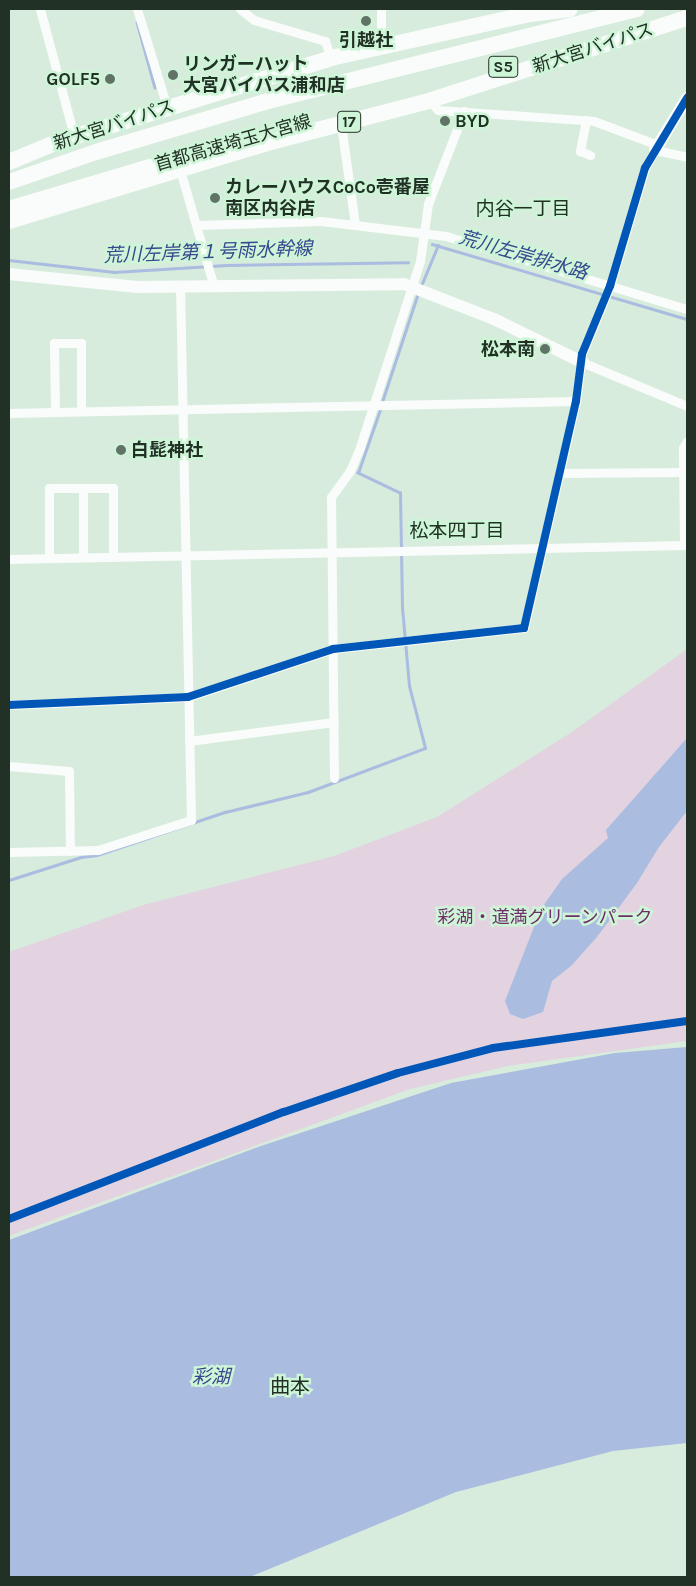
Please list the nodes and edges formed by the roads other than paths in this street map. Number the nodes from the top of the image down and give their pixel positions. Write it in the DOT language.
graph roads {
  1 [pos="40,9"];
  2 [pos="137,9"];
  3 [pos="240,9"];
  4 [pos="381,9"];
  5 [pos="570,9"];
  6 [pos="637,9"];
  7 [pos="687,9"];
  8 [pos="687,18"];
  9 [pos="544,30"];
  10 [pos="381,47"];
  11 [pos="331,58"];
  12 [pos="687,98"];
  13 [pos="429,100"];
  14 [pos="167,107"];
  15 [pos="464,112"];
  16 [pos="317,120"];
  17 [pos="586,120"];
  18 [pos="341,124"];
  19 [pos="74,136"];
  20 [pos="57,142"];
  21 [pos="657,147"];
  22 [pos="590,155"];
  23 [pos="687,157"];
  24 [pos="9,162"];
  25 [pos="180,170"];
  26 [pos="9,182"];
  27 [pos="9,209"];
  28 [pos="9,222"];
  29 [pos="196,225"];
  30 [pos="355,225"];
  31 [pos="9,228"];
  32 [pos="425,237"];
  33 [pos="9,274"];
  34 [pos="180,287"];
  35 [pos="214,287"];
  36 [pos="418,288"];
  37 [pos="609,288"];
  38 [pos="687,309"];
  39 [pos="584,363"];
  40 [pos="576,402"];
  41 [pos="380,404"];
  42 [pos="687,406"];
  43 [pos="182,408"];
  44 [pos="55,410"];
  45 [pos="81,410"];
  46 [pos="9,413"];
  47 [pos="687,441"];
  48 [pos="684,472"];
  49 [pos="560,473"];
  50 [pos="83,488"];
  51 [pos="685,545"];
  52 [pos="542,550"];
  53 [pos="332,553"];
  54 [pos="185,555"];
  55 [pos="113,556"];
  56 [pos="49,557"];
  57 [pos="83,557"];
  58 [pos="9,559"];
  59 [pos="333,649"];
  60 [pos="188,697"];
  61 [pos="9,705"];
  62 [pos="334,722"];
  63 [pos="189,741"];
  64 [pos="9,766"];
  65 [pos="334,778"];
  66 [pos="70,851"];
  67 [pos="9,852"];
  1 -- 19 [label="street"];
  2 -- 14 [label="street"];
  3 -- 11 [label="street"];
  4 -- 10 [label="street"];
  5 -- 10 [label="highway, 新大宮バイパス"];
  6 -- 9 [label="highway, 首都高速埼玉大宮線 / S5"];
  7 -- 16 [label="highway, 首都高速埼玉大宮線 / S5"];
  8 -- 13 [label="highway, 新大宮バイパス / 17"];
  9 -- 20 [label="highway"];
  9 -- 26 [label="highway, 首都高速埼玉大宮線 / S5"];
  10 -- 11 [label="highway, 新大宮バイパス"];
  11 -- 14 [label="highway, 新大宮バイパス"];
  12 -- 21 [label="street"];
  13 -- 15 [label="street"];
  13 -- 18 [label="highway, 新大宮バイパス / 17"];
  14 -- 19 [label="highway, 新大宮バイパス"];
  15 -- 17 [label="street"];
  15 -- 32 [label="street"];
  16 -- 27 [label="highway, 首都高速埼玉大宮線 / S5"];
  16 -- 31 [label="highway, S5"];
  17 -- 21 [label="street"];
  17 -- 22 [label="street"];
  18 -- 25 [label="highway, 新大宮バイパス / 17"];
  18 -- 30 [label="street"];
  19 -- 20 [label="highway, 新大宮バイパス"];
  20 -- 24 [label="highway, 新大宮バイパス"];
  21 -- 23 [label="street"];
  21 -- 37 [label="street"];
  25 -- 28 [label="highway, 新大宮バイパス / 17"];
  25 -- 29 [label="street"];
  29 -- 30 [label="street"];
  29 -- 35 [label="street"];
  30 -- 32 [label="street"];
  32 -- 36 [label="street"];
  32 -- 37 [label="street"];
  33 -- 34 [label="street"];
  34 -- 35 [label="street"];
  34 -- 43 [label="street"];
  35 -- 36 [label="street"];
  36 -- 39 [label="street"];
  36 -- 41 [label="street"];
  37 -- 38 [label="street"];
  37 -- 39 [label="street"];
  39 -- 40 [label="street"];
  39 -- 42 [label="street"];
  40 -- 41 [label="street"];
  40 -- 49 [label="street"];
  41 -- 43 [label="street"];
  41 -- 53 [label="street"];
  43 -- 45 [label="street"];
  43 -- 54 [label="street"];
  44 -- 45 [label="street"];
  44 -- 45 [label="street"];
  44 -- 46 [label="street"];
  47 -- 48 [label="street"];
  48 -- 49 [label="street"];
  48 -- 51 [label="street"];
  49 -- 52 [label="street"];
  50 -- 55 [label="street"];
  50 -- 56 [label="street"];
  50 -- 57 [label="street"];
  51 -- 52 [label="street"];
  52 -- 53 [label="street"];
  52 -- 59 [label="street"];
  53 -- 54 [label="street"];
  53 -- 59 [label="street"];
  54 -- 55 [label="street"];
  54 -- 60 [label="street"];
  55 -- 57 [label="street"];
  56 -- 57 [label="street"];
  56 -- 58 [label="street"];
  59 -- 60 [label="street"];
  59 -- 62 [label="street"];
  60 -- 61 [label="street"];
  60 -- 63 [label="street"];
  62 -- 63 [label="street"];
  62 -- 65 [label="street"];
  63 -- 66 [label="street"];
  64 -- 66 [label="street"];
  66 -- 67 [label="street"];
}
